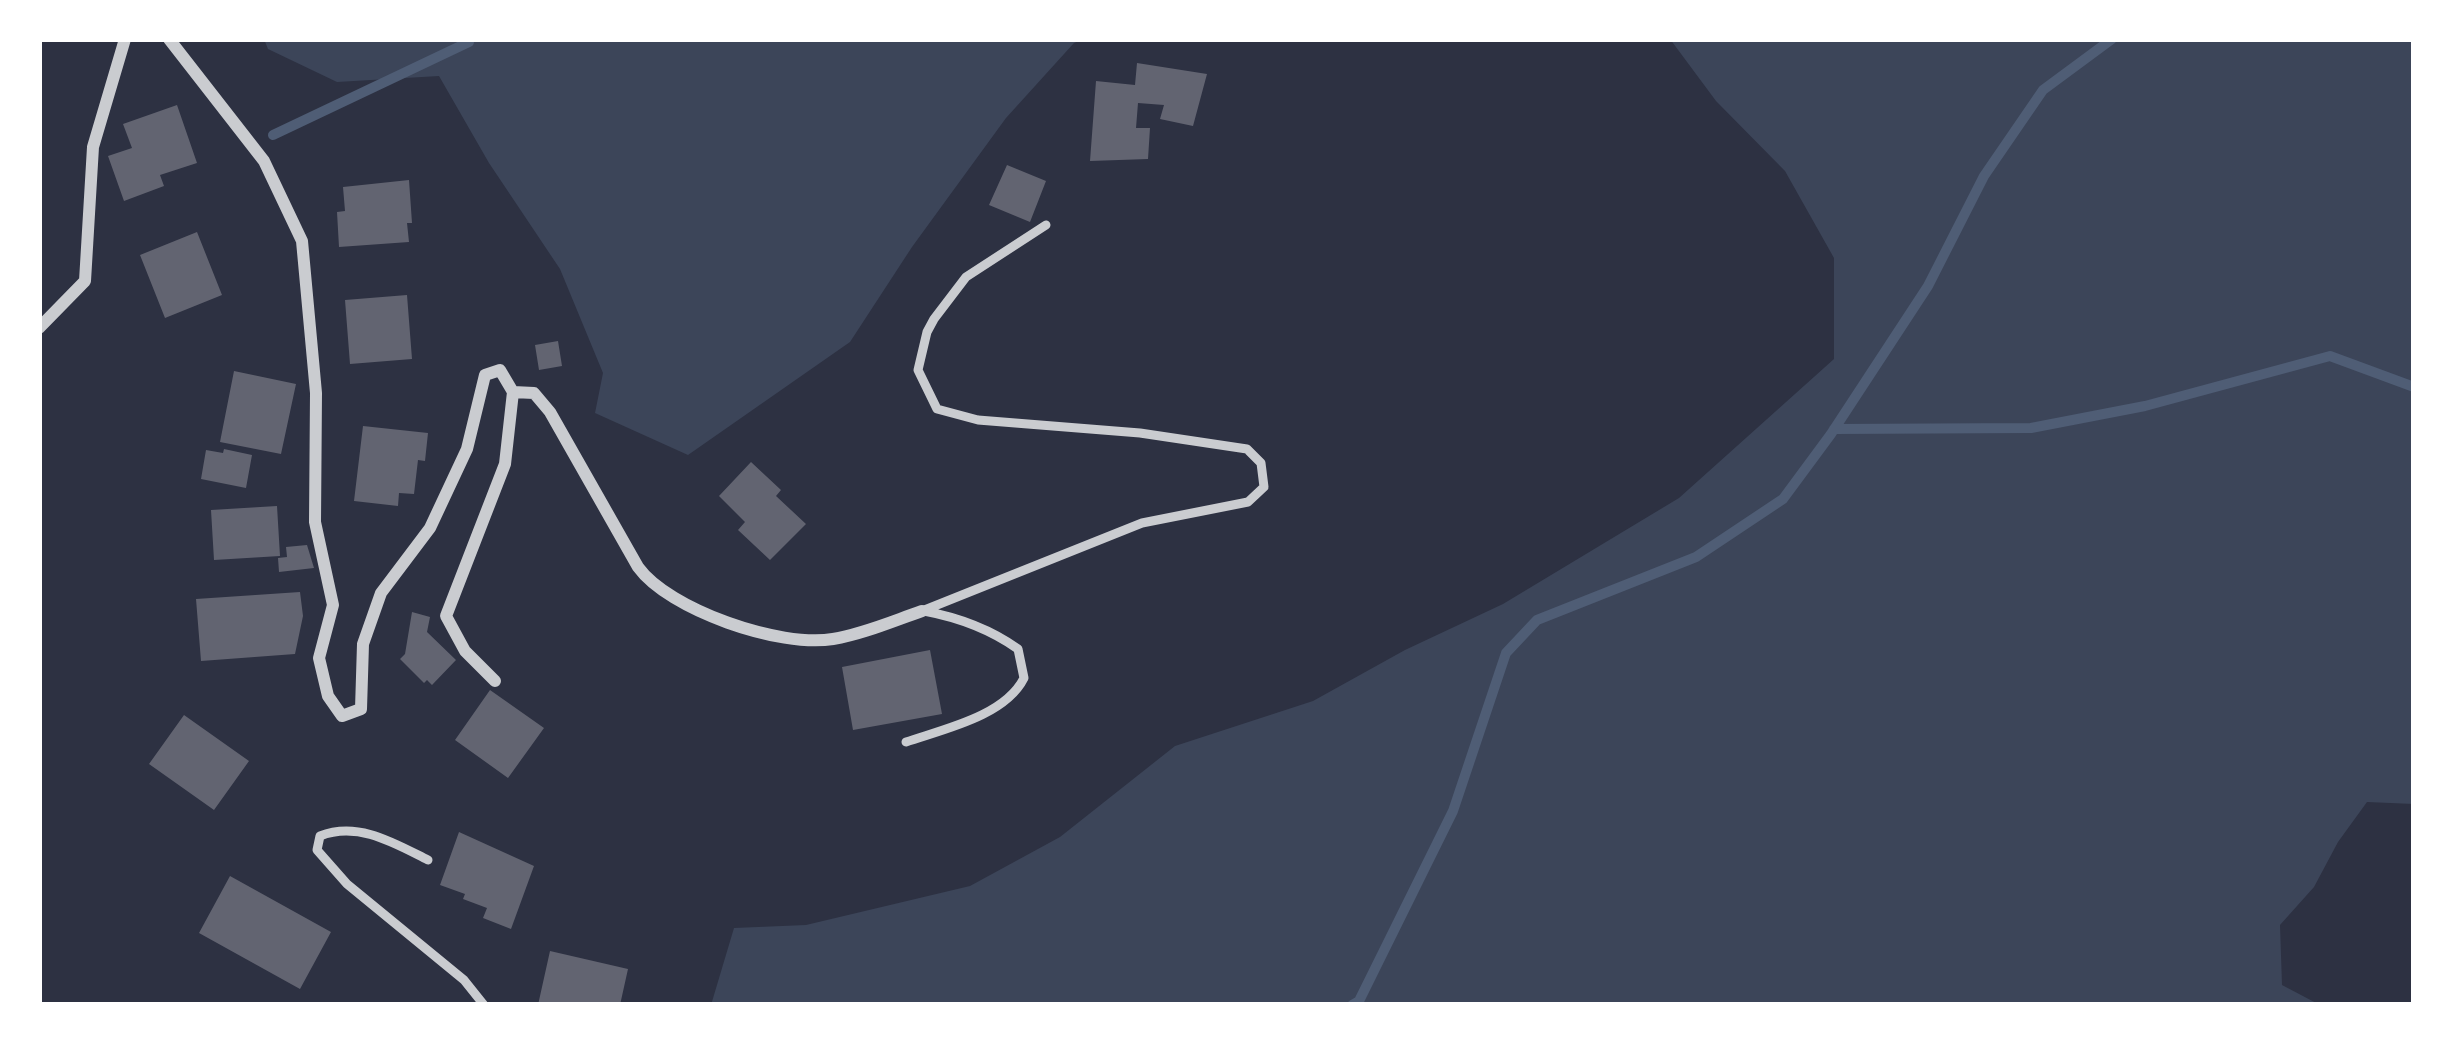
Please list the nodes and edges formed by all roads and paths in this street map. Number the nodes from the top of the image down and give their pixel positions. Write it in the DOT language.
graph roads {
  1 [pos="125,39"];
  2 [pos="169,39"];
  3 [pos="1046,225"];
  4 [pos="39,328"];
  5 [pos="514,392"];
  6 [pos="922,611"];
  7 [pos="495,681"];
  8 [pos="906,742"];
  9 [pos="428,860"];
  10 [pos="484,1005"];
  1 -- 4 [label="street"];
  2 -- 5 [label="street"];
  3 -- 6 [label="lane"];
  5 -- 6 [label="street"];
  5 -- 7 [label="street"];
  6 -- 8 [label="lane"];
  9 -- 10 [label="lane"];
}
